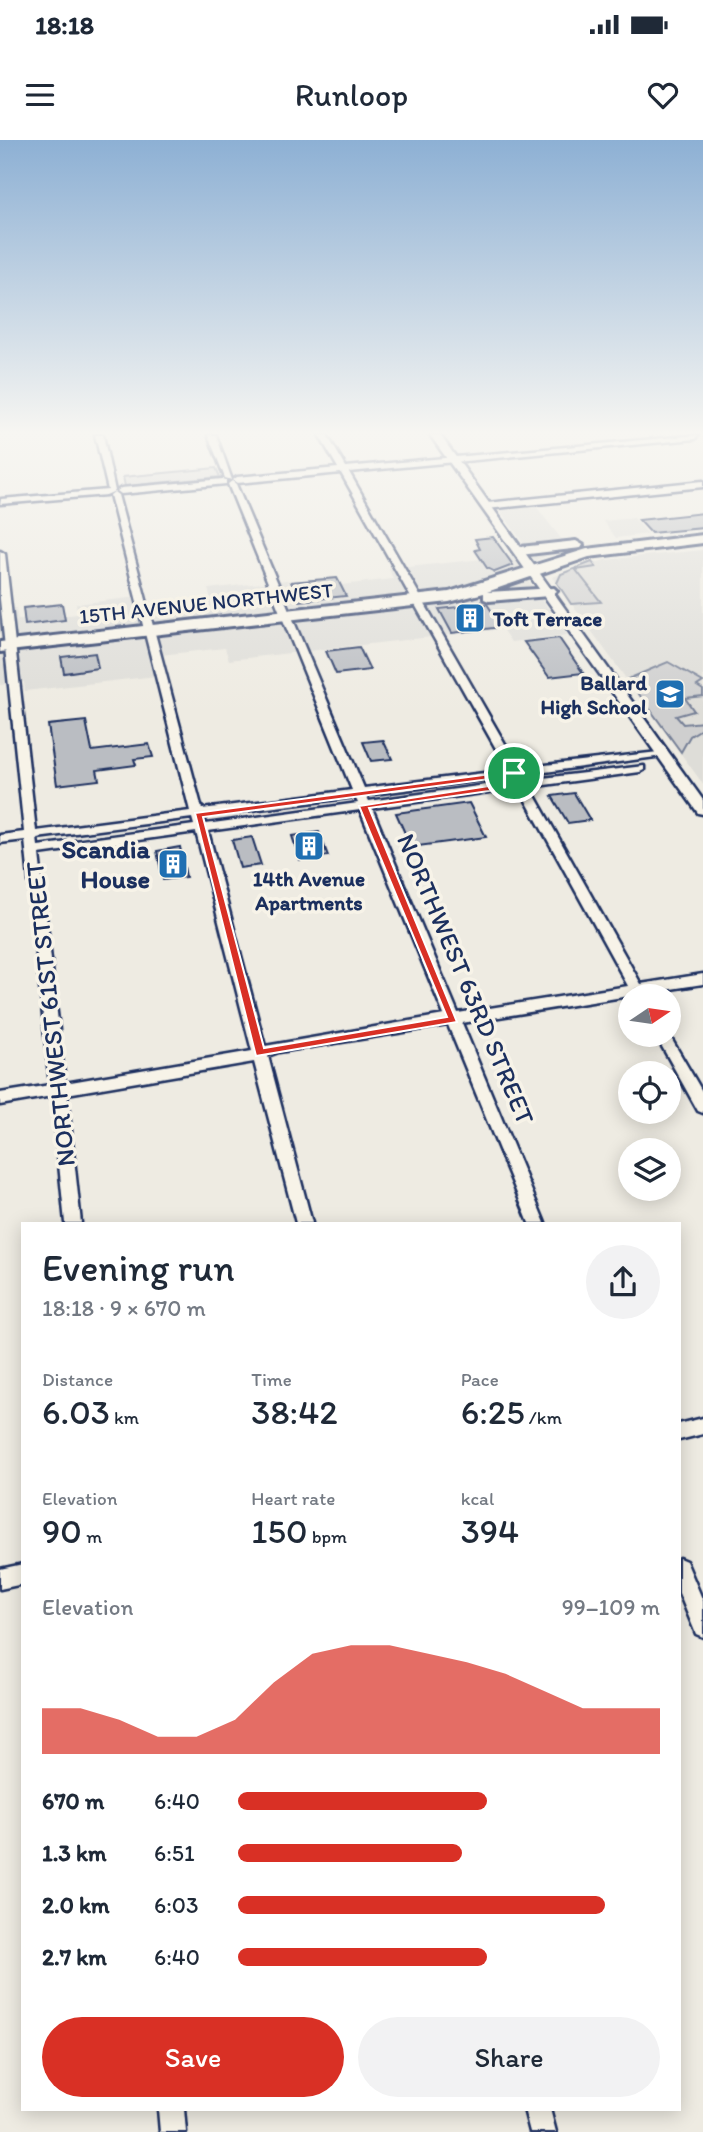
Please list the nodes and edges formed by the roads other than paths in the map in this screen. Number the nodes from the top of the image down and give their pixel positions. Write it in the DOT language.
graph roads {
  1 [pos="123,528"];
  2 [pos="250,528"];
  3 [pos="381,528"];
  4 [pos="503,528"];
  5 [pos="703,539"];
  6 [pos="608,549"];
  7 [pos="520,551"];
  8 [pos="0,554"];
  9 [pos="534,570"];
  10 [pos="549,591"];
  11 [pos="428,600"];
  12 [pos="287,615"];
  13 [pos="150,630"];
  14 [pos="5,646"];
  15 [pos="666,758"];
  16 [pos="518,779"];
  17 [pos="361,800"];
  18 [pos="703,810"];
  19 [pos="200,821"];
  20 [pos="30,836"];
  21 [pos="0,839"];
  22 [pos="32,851"];
  23 [pos="703,979"];
  24 [pos="634,984"];
  25 [pos="676,984"];
  26 [pos="618,994"];
  27 [pos="453,1020"];
  28 [pos="669,1047"];
  29 [pos="260,1054"];
  30 [pos="58,1089"];
  31 [pos="0,1098"];
  32 [pos="703,1107"];
  33 [pos="73,1222"];
  34 [pos="304,1222"];
  35 [pos="537,1222"];
  36 [pos="703,1426"];
  37 [pos="681,1432"];
  38 [pos="681,1573"];
  39 [pos="21,1574"];
  40 [pos="0,1579"];
  41 [pos="703,1627"];
  42 [pos="171,2111"];
  43 [pos="538,2111"];
  44 [pos="173,2132"];
  45 [pos="543,2132"];
  1 -- 13 [label="street"];
  2 -- 12 [label="street, NORTHWEST 63RD STREET"];
  3 -- 11 [label="street"];
  4 -- 7 [label="street"];
  5 -- 6 [label="main road, 15TH AVENUE NORTHWEST"];
  6 -- 7 [label="main road"];
  6 -- 9 [label="main road, 15TH AVENUE NORTHWEST"];
  7 -- 9 [label="street"];
  8 -- 14 [label="street, NORTHWEST 61ST STREET"];
  9 -- 10 [label="street"];
  9 -- 11 [label="main road, 15TH AVENUE NORTHWEST"];
  10 -- 11 [label="main road"];
  10 -- 15 [label="street"];
  11 -- 12 [label="main road, 15TH AVENUE NORTHWEST"];
  11 -- 16 [label="street"];
  12 -- 13 [label="main road, 15TH AVENUE NORTHWEST"];
  12 -- 17 [label="street, NORTHWEST 63RD STREET"];
  13 -- 14 [label="main road, 15TH AVENUE NORTHWEST"];
  13 -- 19 [label="street"];
  14 -- 20 [label="street, NORTHWEST 61ST STREET"];
  15 -- 16 [label="street"];
  15 -- 18 [label="street"];
  16 -- 17 [label="street"];
  16 -- 24 [label="street"];
  17 -- 19 [label="street"];
  17 -- 27 [label="street, NORTHWEST 63RD STREET"];
  19 -- 20 [label="street"];
  19 -- 22 [label="street"];
  19 -- 29 [label="street"];
  20 -- 21 [label="street"];
  20 -- 22 [label="street, NORTHWEST 61ST STREET"];
  22 -- 30 [label="street, NORTHWEST 61ST STREET"];
  23 -- 25 [label="street"];
  26 -- 27 [label="street"];
  27 -- 29 [label="street"];
  27 -- 35 [label="street, NORTHWEST 63RD STREET"];
  28 -- 32 [label="street"];
  29 -- 30 [label="street"];
  29 -- 34 [label="street"];
  30 -- 31 [label="street"];
  30 -- 33 [label="street, NORTHWEST 61ST STREET"];
  36 -- 37 [label="street"];
  38 -- 41 [label="street"];
  39 -- 40 [label="street"];
  42 -- 44 [label="street"];
  43 -- 45 [label="street"];
}
